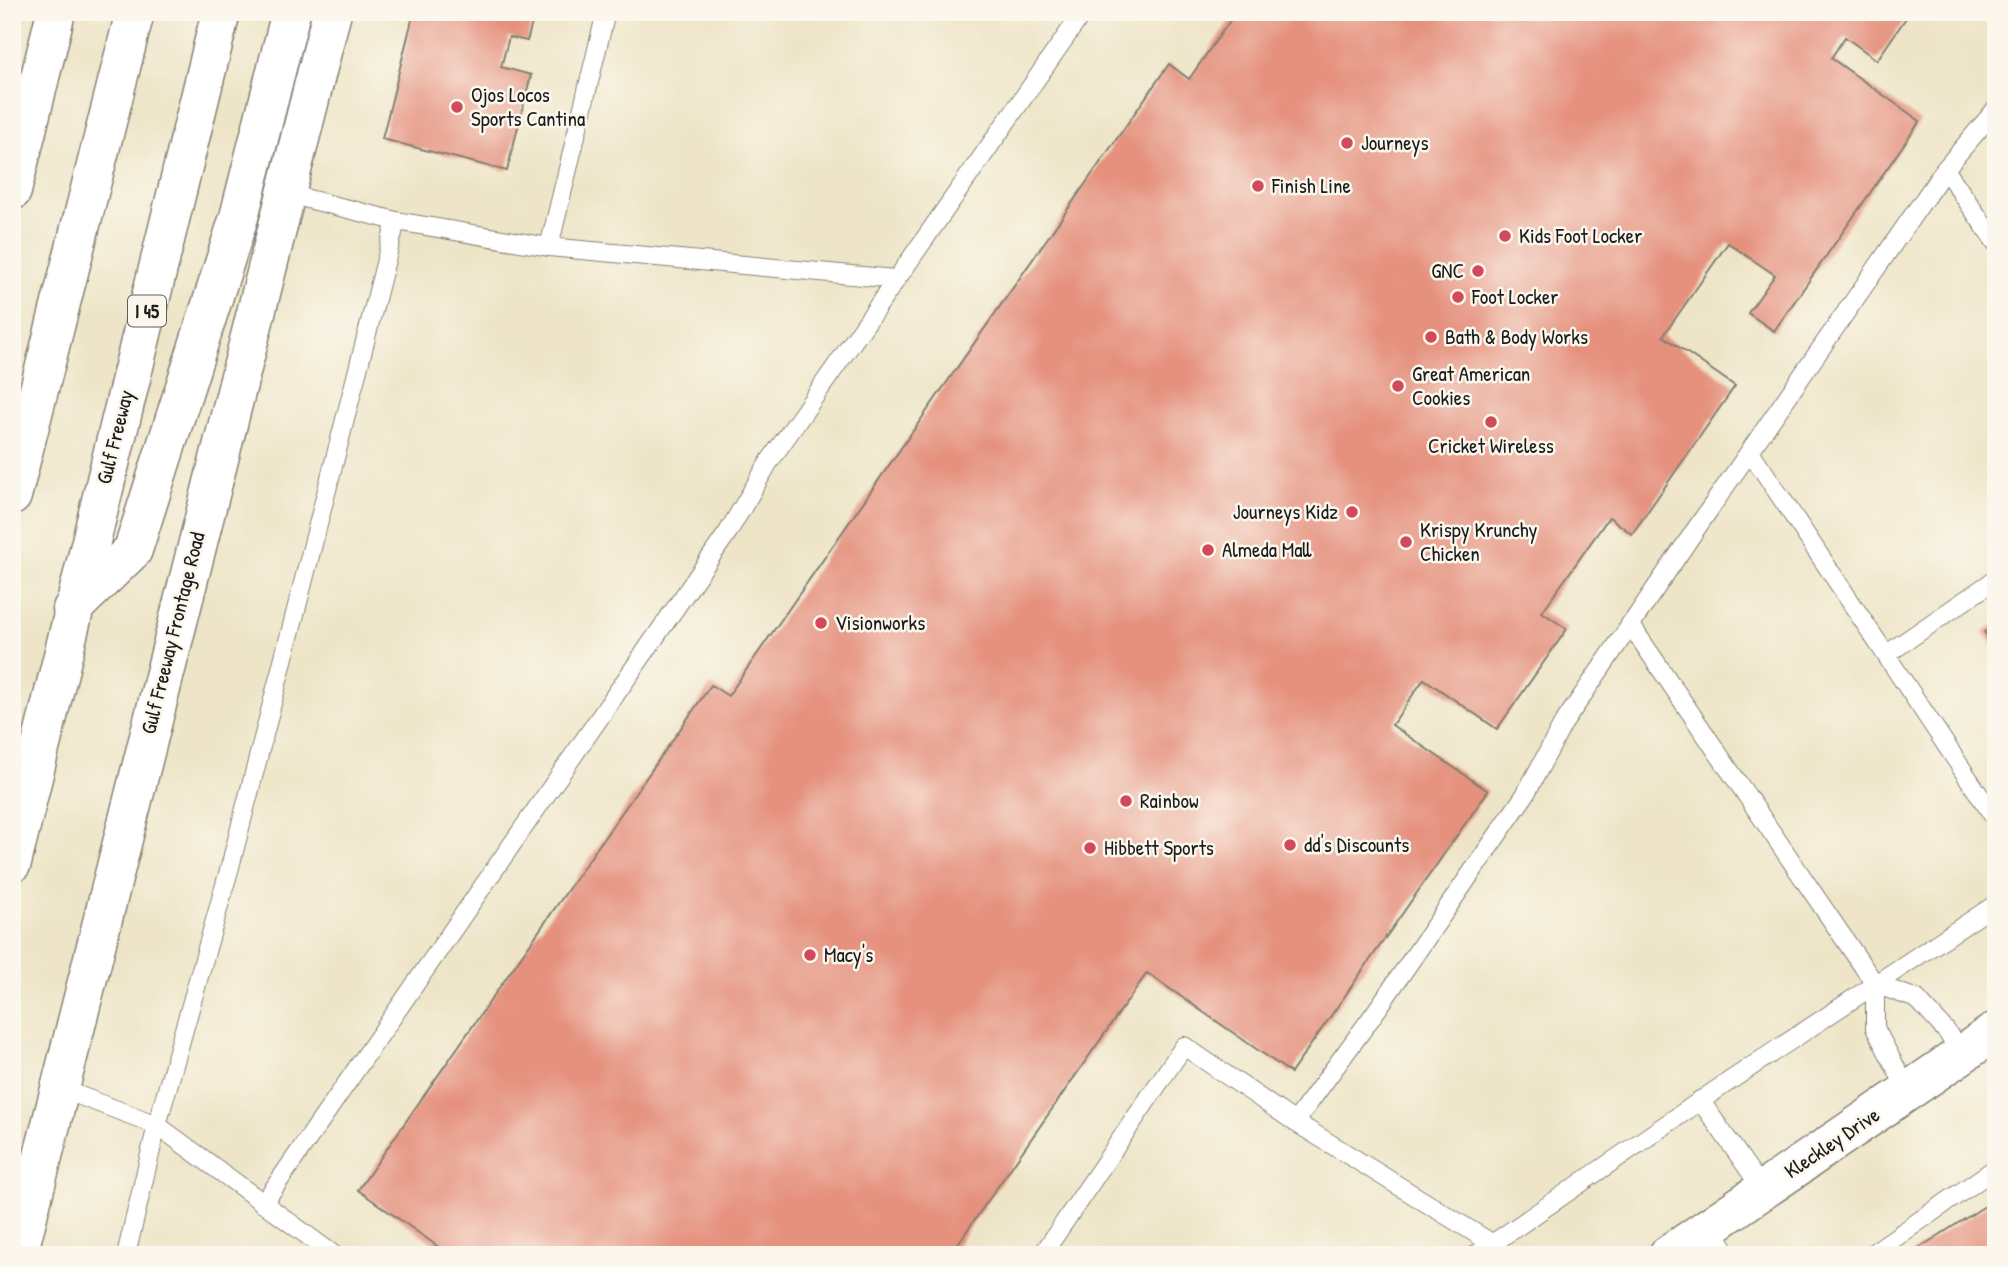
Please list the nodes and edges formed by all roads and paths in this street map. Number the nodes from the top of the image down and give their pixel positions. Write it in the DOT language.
graph roads {
  1 [pos="56,12"];
  2 [pos="135,12"];
  3 [pos="221,12"];
  4 [pos="291,12"];
  5 [pos="332,12"];
  6 [pos="606,12"];
  7 [pos="1083,12"];
  8 [pos="1996,109"];
  9 [pos="1945,169"];
  10 [pos="12,191"];
  11 [pos="284,193"];
  12 [pos="396,221"];
  13 [pos="1996,243"];
  14 [pos="549,247"];
  15 [pos="895,279"];
  16 [pos="1751,451"];
  17 [pos="12,496"];
  18 [pos="1996,579"];
  19 [pos="72,610"];
  20 [pos="1630,624"];
  21 [pos="1887,654"];
  22 [pos="1996,820"];
  23 [pos="12,863"];
  24 [pos="1996,904"];
  25 [pos="1875,984"];
  26 [pos="1996,1031"];
  27 [pos="1961,1054"];
  28 [pos="59,1088"];
  29 [pos="1908,1091"];
  30 [pos="1700,1100"];
  31 [pos="1295,1122"];
  32 [pos="157,1125"];
  33 [pos="1996,1168"];
  34 [pos="1763,1190"];
  35 [pos="263,1204"];
  36 [pos="1720,1240"];
  37 [pos="1493,1244"];
  38 [pos="18,1255"];
  39 [pos="126,1255"];
  40 [pos="334,1255"];
  41 [pos="1042,1255"];
  42 [pos="1476,1255"];
  43 [pos="1668,1255"];
  44 [pos="1870,1255"];
  1 -- 10 [label="main road"];
  2 -- 17 [label="main road"];
  3 -- 19 [label="main road, Gulf Freeway / I 45"];
  4 -- 19 [label="main road"];
  5 -- 11 [label="main road, Gulf Freeway Frontage Road"];
  6 -- 14 [label="lane"];
  7 -- 15 [label="lane"];
  8 -- 9 [label="lane"];
  9 -- 13 [label="lane"];
  9 -- 16 [label="lane"];
  11 -- 12 [label="lane"];
  11 -- 28 [label="main road, Gulf Freeway Frontage Road"];
  12 -- 14 [label="lane"];
  12 -- 32 [label="lane"];
  14 -- 15 [label="lane"];
  15 -- 35 [label="lane"];
  16 -- 20 [label="lane"];
  16 -- 21 [label="lane"];
  18 -- 21 [label="lane"];
  19 -- 23 [label="main road, Gulf Freeway / I 45"];
  20 -- 25 [label="lane"];
  20 -- 31 [label="lane"];
  21 -- 22 [label="lane"];
  24 -- 25 [label="lane"];
  25 -- 27 [label="lane"];
  25 -- 29 [label="lane"];
  25 -- 30 [label="lane"];
  26 -- 27 [label="main road, Kleckley Drive"];
  27 -- 29 [label="main road, Kleckley Drive"];
  28 -- 32 [label="lane"];
  28 -- 38 [label="main road, Gulf Freeway Frontage Road"];
  29 -- 34 [label="main road, Kleckley Drive"];
  30 -- 34 [label="lane"];
  30 -- 37 [label="lane"];
  31 -- 37 [label="lane"];
  31 -- 41 [label="lane"];
  32 -- 35 [label="lane"];
  32 -- 39 [label="lane"];
  33 -- 44 [label="lane"];
  34 -- 36 [label="main road, Kleckley Drive"];
  35 -- 40 [label="lane"];
  36 -- 43 [label="main road, Kleckley Drive"];
  37 -- 42 [label="lane"];
}
